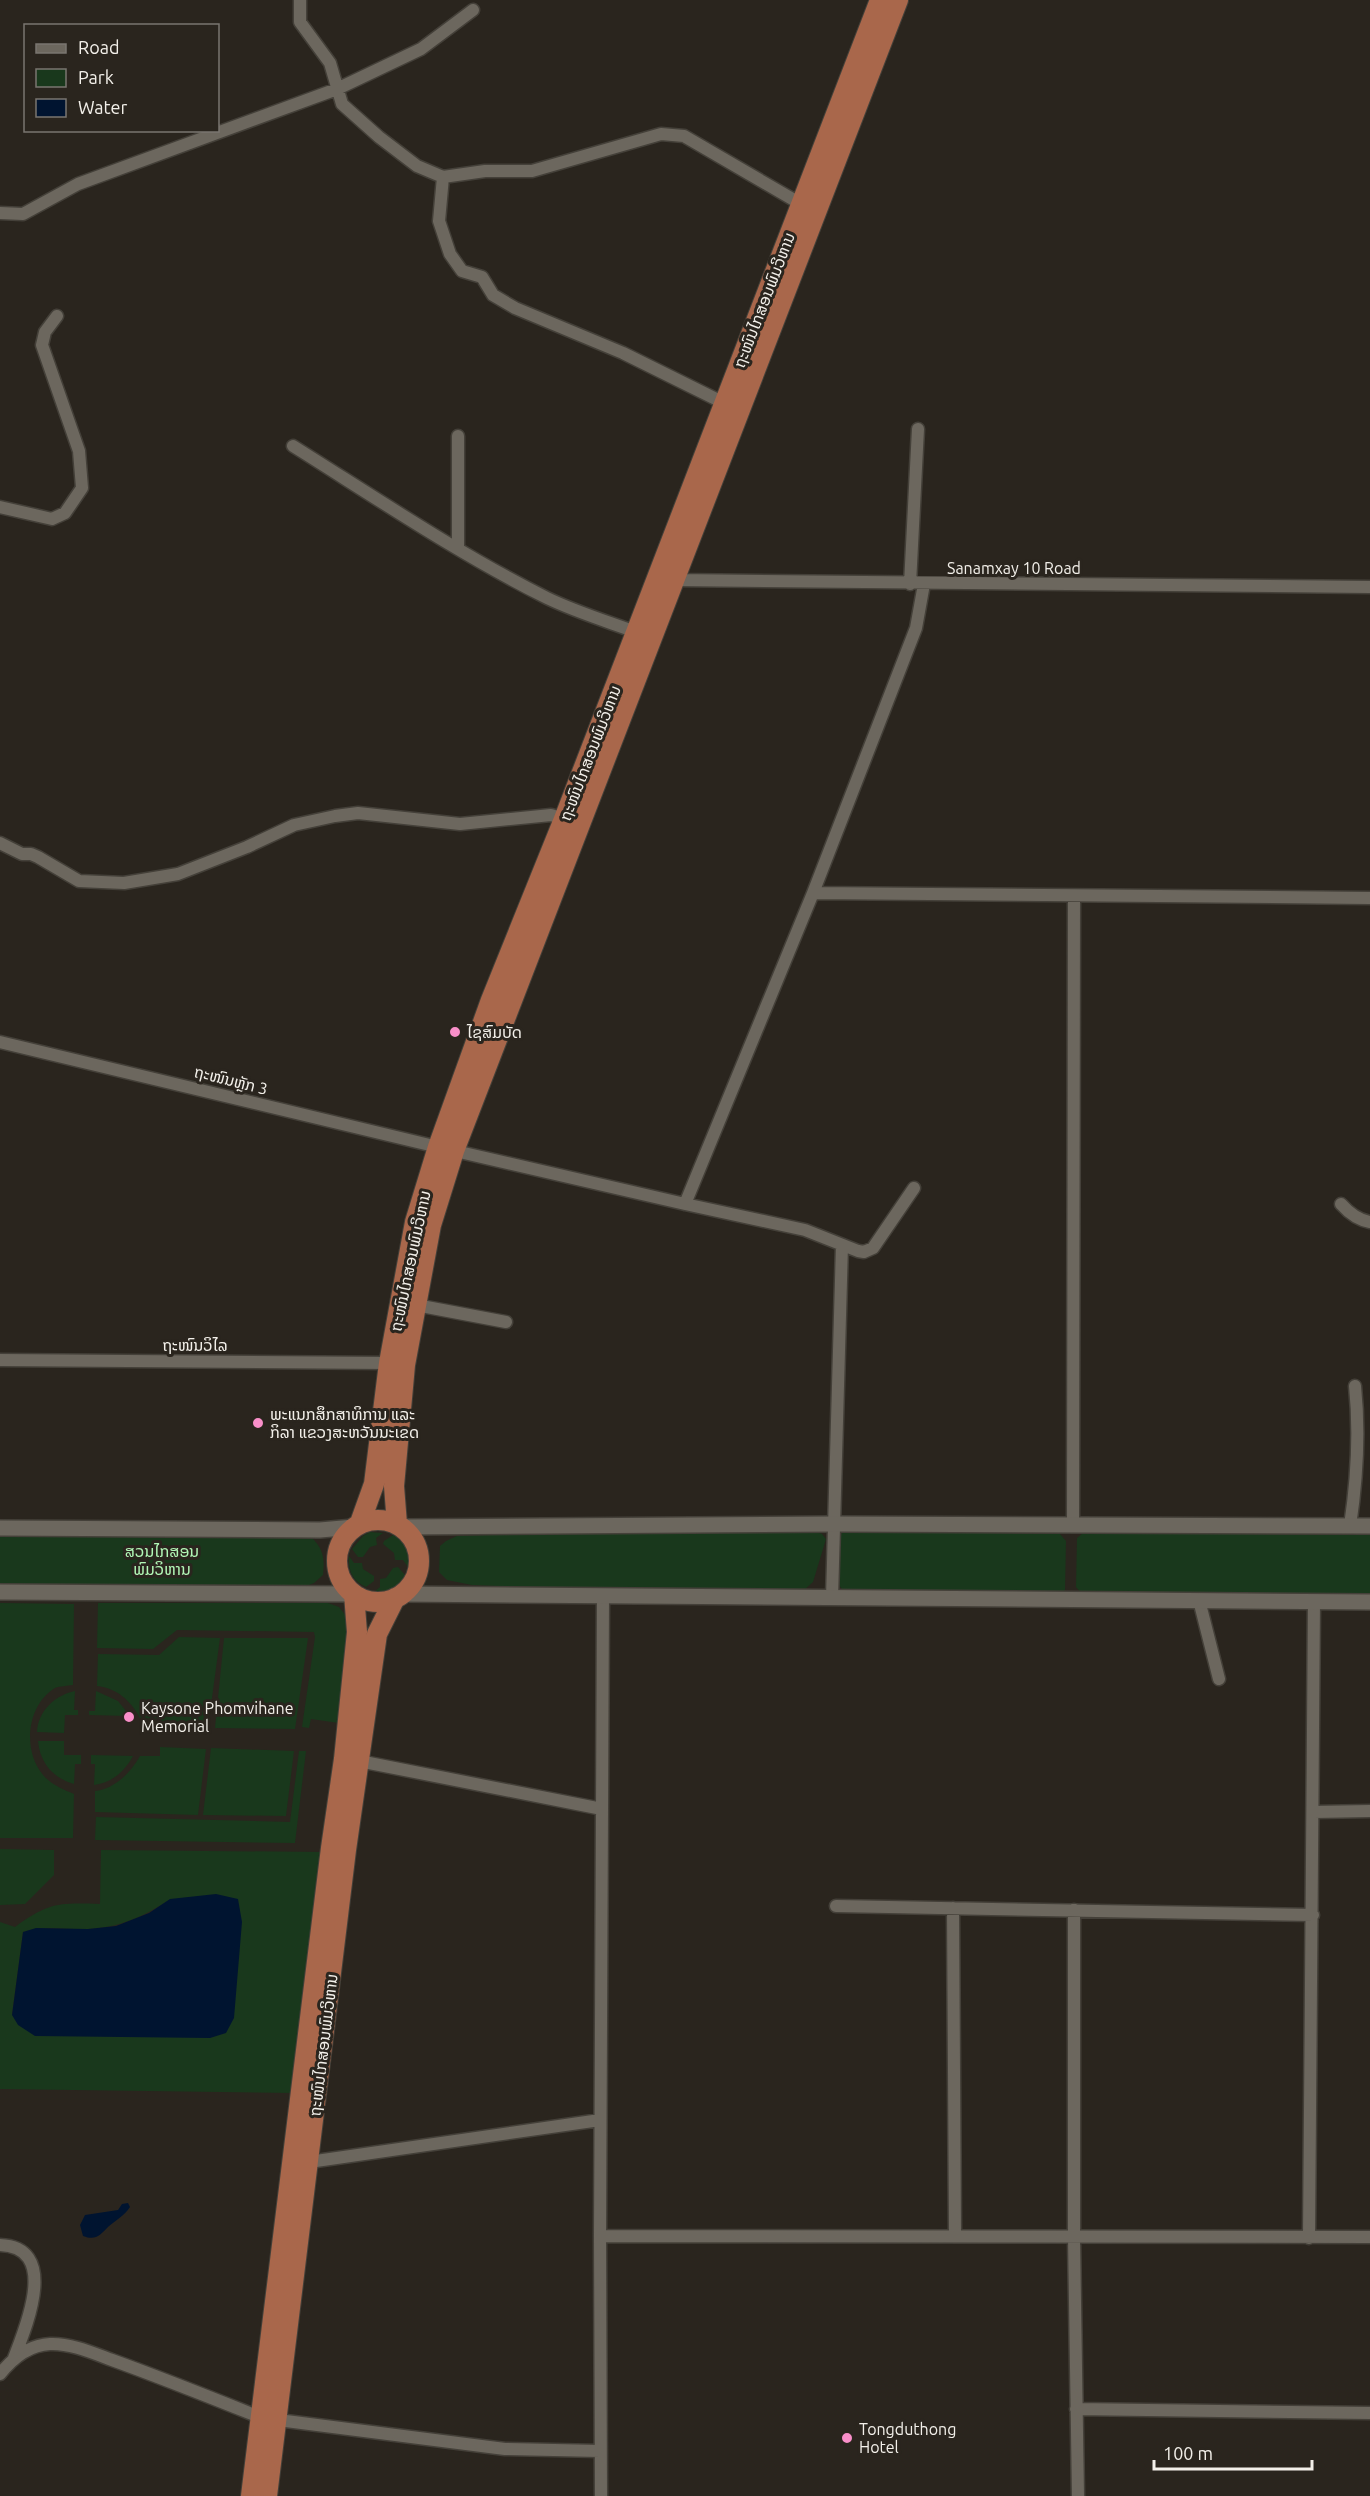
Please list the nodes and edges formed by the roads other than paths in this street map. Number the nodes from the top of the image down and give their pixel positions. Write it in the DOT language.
graph roads {
  1 [pos="300,0"];
  2 [pos="880,0"];
  3 [pos="898,0"];
  4 [pos="473,10"];
  5 [pos="337,89"];
  6 [pos="443,177"];
  7 [pos="801,204"];
  8 [pos="0,213"];
  9 [pos="57,316"];
  10 [pos="724,404"];
  11 [pos="918,429"];
  12 [pos="458,436"];
  13 [pos="292,446"];
  14 [pos="0,507"];
  15 [pos="458,548"];
  16 [pos="667,577"];
  17 [pos="910,584"];
  18 [pos="924,584"];
  19 [pos="1370,587"];
  20 [pos="636,632"];
  21 [pos="564,819"];
  22 [pos="0,843"];
  23 [pos="813,893"];
  24 [pos="1074,896"];
  25 [pos="1370,898"];
  26 [pos="528,934"];
  27 [pos="0,1042"];
  28 [pos="446,1149"];
  29 [pos="914,1188"];
  30 [pos="685,1204"];
  31 [pos="1341,1204"];
  32 [pos="1370,1222"];
  33 [pos="842,1245"];
  34 [pos="416,1305"];
  35 [pos="506,1322"];
  36 [pos="0,1360"];
  37 [pos="389,1363"];
  38 [pos="1355,1386"];
  39 [pos="834,1524"];
  40 [pos="357,1525"];
  41 [pos="400,1526"];
  42 [pos="1073,1526"];
  43 [pos="1350,1526"];
  44 [pos="1370,1526"];
  45 [pos="0,1528"];
  46 [pos="0,1592"];
  47 [pos="354,1594"];
  48 [pos="398,1596"];
  49 [pos="603,1597"];
  50 [pos="832,1598"];
  51 [pos="1199,1600"];
  52 [pos="1314,1601"];
  53 [pos="1370,1602"];
  54 [pos="1219,1679"];
  55 [pos="355,1749"];
  56 [pos="602,1809"];
  57 [pos="1370,1811"];
  58 [pos="1314,1812"];
  59 [pos="837,1906"];
  60 [pos="953,1908"];
  61 [pos="1074,1910"];
  62 [pos="1313,1916"];
  63 [pos="600,2120"];
  64 [pos="309,2162"];
  65 [pos="955,2235"];
  66 [pos="600,2236"];
  67 [pos="1370,2237"];
  68 [pos="1074,2238"];
  69 [pos="1309,2238"];
  70 [pos="0,2246"];
  71 [pos="14,2358"];
  72 [pos="0,2374"];
  73 [pos="1076,2409"];
  74 [pos="1370,2413"];
  75 [pos="270,2419"];
  76 [pos="600,2451"];
  77 [pos="251,2496"];
  78 [pos="267,2496"];
  79 [pos="601,2496"];
  80 [pos="1078,2496"];
  1 -- 5 [label="street"];
  2 -- 7 [label="highway, ຖະໜົນໄກສອນພົມວິຫານ"];
  3 -- 16 [label="highway, ຖະໜົນໄກສອນພົມວິຫານ"];
  4 -- 5 [label="street"];
  5 -- 6 [label="street"];
  5 -- 8 [label="street"];
  6 -- 7 [label="street"];
  6 -- 10 [label="street"];
  7 -- 10 [label="highway, ຖະໜົນໄກສອນພົມວິຫານ"];
  9 -- 14 [label="street"];
  10 -- 16 [label="highway, ຖະໜົນໄກສອນພົມວິຫານ"];
  11 -- 17 [label="street"];
  12 -- 15 [label="street"];
  13 -- 15 [label="street"];
  15 -- 20 [label="street"];
  16 -- 17 [label="street, Sanamxay 10 Road"];
  16 -- 20 [label="highway, ຖະໜົນໄກສອນພົມວິຫານ"];
  16 -- 26 [label="highway, ຖະໜົນໄກສອນພົມວິຫານ"];
  17 -- 18 [label="street, Sanamxay 10 Road"];
  18 -- 19 [label="street, Sanamxay 10 Road"];
  18 -- 23 [label="street"];
  20 -- 21 [label="highway, ຖະໜົນໄກສອນພົມວິຫານ"];
  21 -- 22 [label="street"];
  21 -- 26 [label="highway, ຖະໜົນໄກສອນພົມວິຫານ"];
  23 -- 24 [label="street"];
  23 -- 30 [label="street"];
  24 -- 25 [label="street"];
  24 -- 42 [label="street"];
  26 -- 28 [label="highway, ຖະໜົນໄກສອນພົມວິຫານ"];
  27 -- 28 [label="street, ຖະໜົນຫຼັກ 3"];
  28 -- 30 [label="street, ຖະໜົນຫຼັກ 3"];
  28 -- 34 [label="highway, ຖະໜົນໄກສອນພົມວິຫານ"];
  28 -- 37 [label="highway, ຖະໜົນໄກສອນພົມວິຫານ"];
  29 -- 33 [label="street, ຖະໜົນຫຼັກ 3"];
  30 -- 33 [label="street, ຖະໜົນຫຼັກ 3"];
  31 -- 32 [label="street"];
  33 -- 39 [label="street"];
  34 -- 35 [label="street"];
  34 -- 41 [label="highway, ຖະໜົນໄກສອນພົມວິຫານ"];
  36 -- 37 [label="street, ຖະໜົນວິໄລ"];
  37 -- 40 [label="highway, ຖະໜົນໄກສອນພົມວິຫານ"];
  38 -- 43 [label="street"];
  39 -- 41 [label="street"];
  39 -- 42 [label="street"];
  39 -- 50 [label="street"];
  40 -- 41 [label="highway"];
  40 -- 45 [label="street"];
  40 -- 47 [label="highway"];
  41 -- 48 [label="highway"];
  42 -- 43 [label="street"];
  43 -- 44 [label="street"];
  46 -- 47 [label="street"];
  47 -- 48 [label="highway"];
  47 -- 55 [label="highway, ຖະໜົນໄກສອນພົມວິຫານ"];
  48 -- 49 [label="street"];
  48 -- 55 [label="highway, ຖະໜົນໄກສອນພົມວິຫານ"];
  49 -- 50 [label="street"];
  49 -- 56 [label="street"];
  50 -- 51 [label="street"];
  51 -- 52 [label="street"];
  51 -- 54 [label="street"];
  52 -- 53 [label="street"];
  52 -- 58 [label="street"];
  55 -- 56 [label="street"];
  55 -- 64 [label="highway, ຖະໜົນໄກສອນພົມວິຫານ"];
  55 -- 75 [label="highway, ຖະໜົນໄກສອນພົມວິຫານ"];
  56 -- 63 [label="street"];
  57 -- 58 [label="street"];
  58 -- 62 [label="street"];
  59 -- 60 [label="street"];
  60 -- 61 [label="street"];
  60 -- 65 [label="street"];
  61 -- 62 [label="street"];
  61 -- 68 [label="street"];
  62 -- 69 [label="street"];
  63 -- 64 [label="street"];
  63 -- 66 [label="street"];
  64 -- 75 [label="highway, ຖະໜົນໄກສອນພົມວິຫານ"];
  65 -- 66 [label="street"];
  65 -- 68 [label="street"];
  66 -- 76 [label="street"];
  67 -- 69 [label="street"];
  68 -- 69 [label="street"];
  68 -- 73 [label="street"];
  70 -- 71 [label="street"];
  71 -- 72 [label="street"];
  71 -- 75 [label="street"];
  73 -- 74 [label="street"];
  73 -- 80 [label="street"];
  75 -- 76 [label="street"];
  75 -- 77 [label="highway, ຖະໜົນໄກສອນພົມວິຫານ"];
  75 -- 78 [label="highway, ຖະໜົນໄກສອນພົມວິຫານ"];
  76 -- 79 [label="street"];
}
